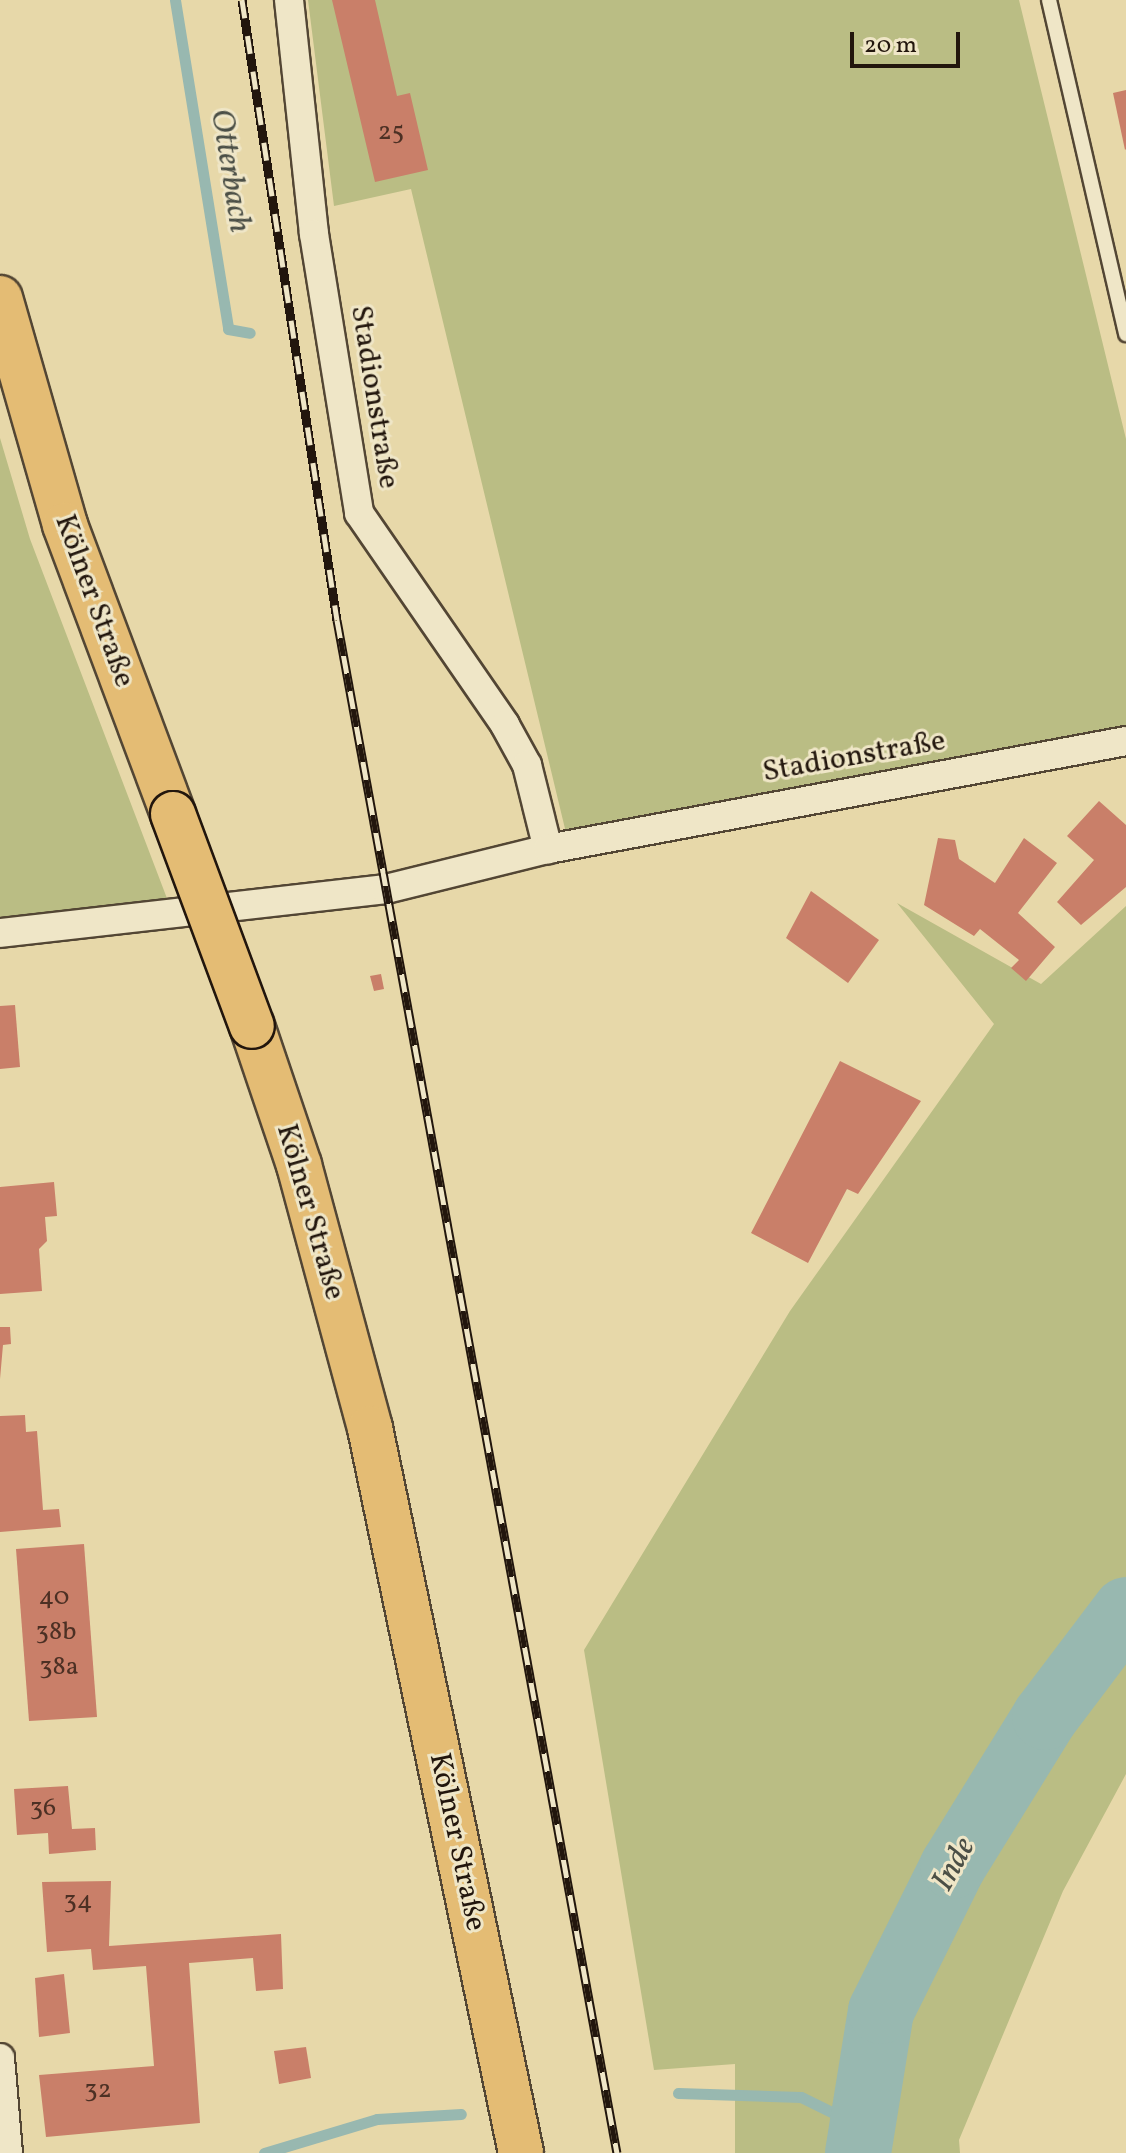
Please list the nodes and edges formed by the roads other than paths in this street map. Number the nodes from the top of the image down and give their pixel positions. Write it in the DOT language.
graph roads {
  1 [pos="289,0"];
  2 [pos="1049,0"];
  3 [pos="0,298"];
  4 [pos="1126,334"];
  5 [pos="1126,741"];
  6 [pos="548,849"];
  7 [pos="0,933"];
  8 [pos="0,2058"];
  9 [pos="8,2153"];
  10 [pos="521,2153"];
  1 -- 6 [label="street, Stadionstraße"];
  2 -- 4 [label="lane"];
  3 -- 10 [label="main road, Kölner Straße, bridge"];
  5 -- 6 [label="street, Stadionstraße"];
  6 -- 7 [label="street, Stadionstraße"];
  8 -- 9 [label="street"];
}
